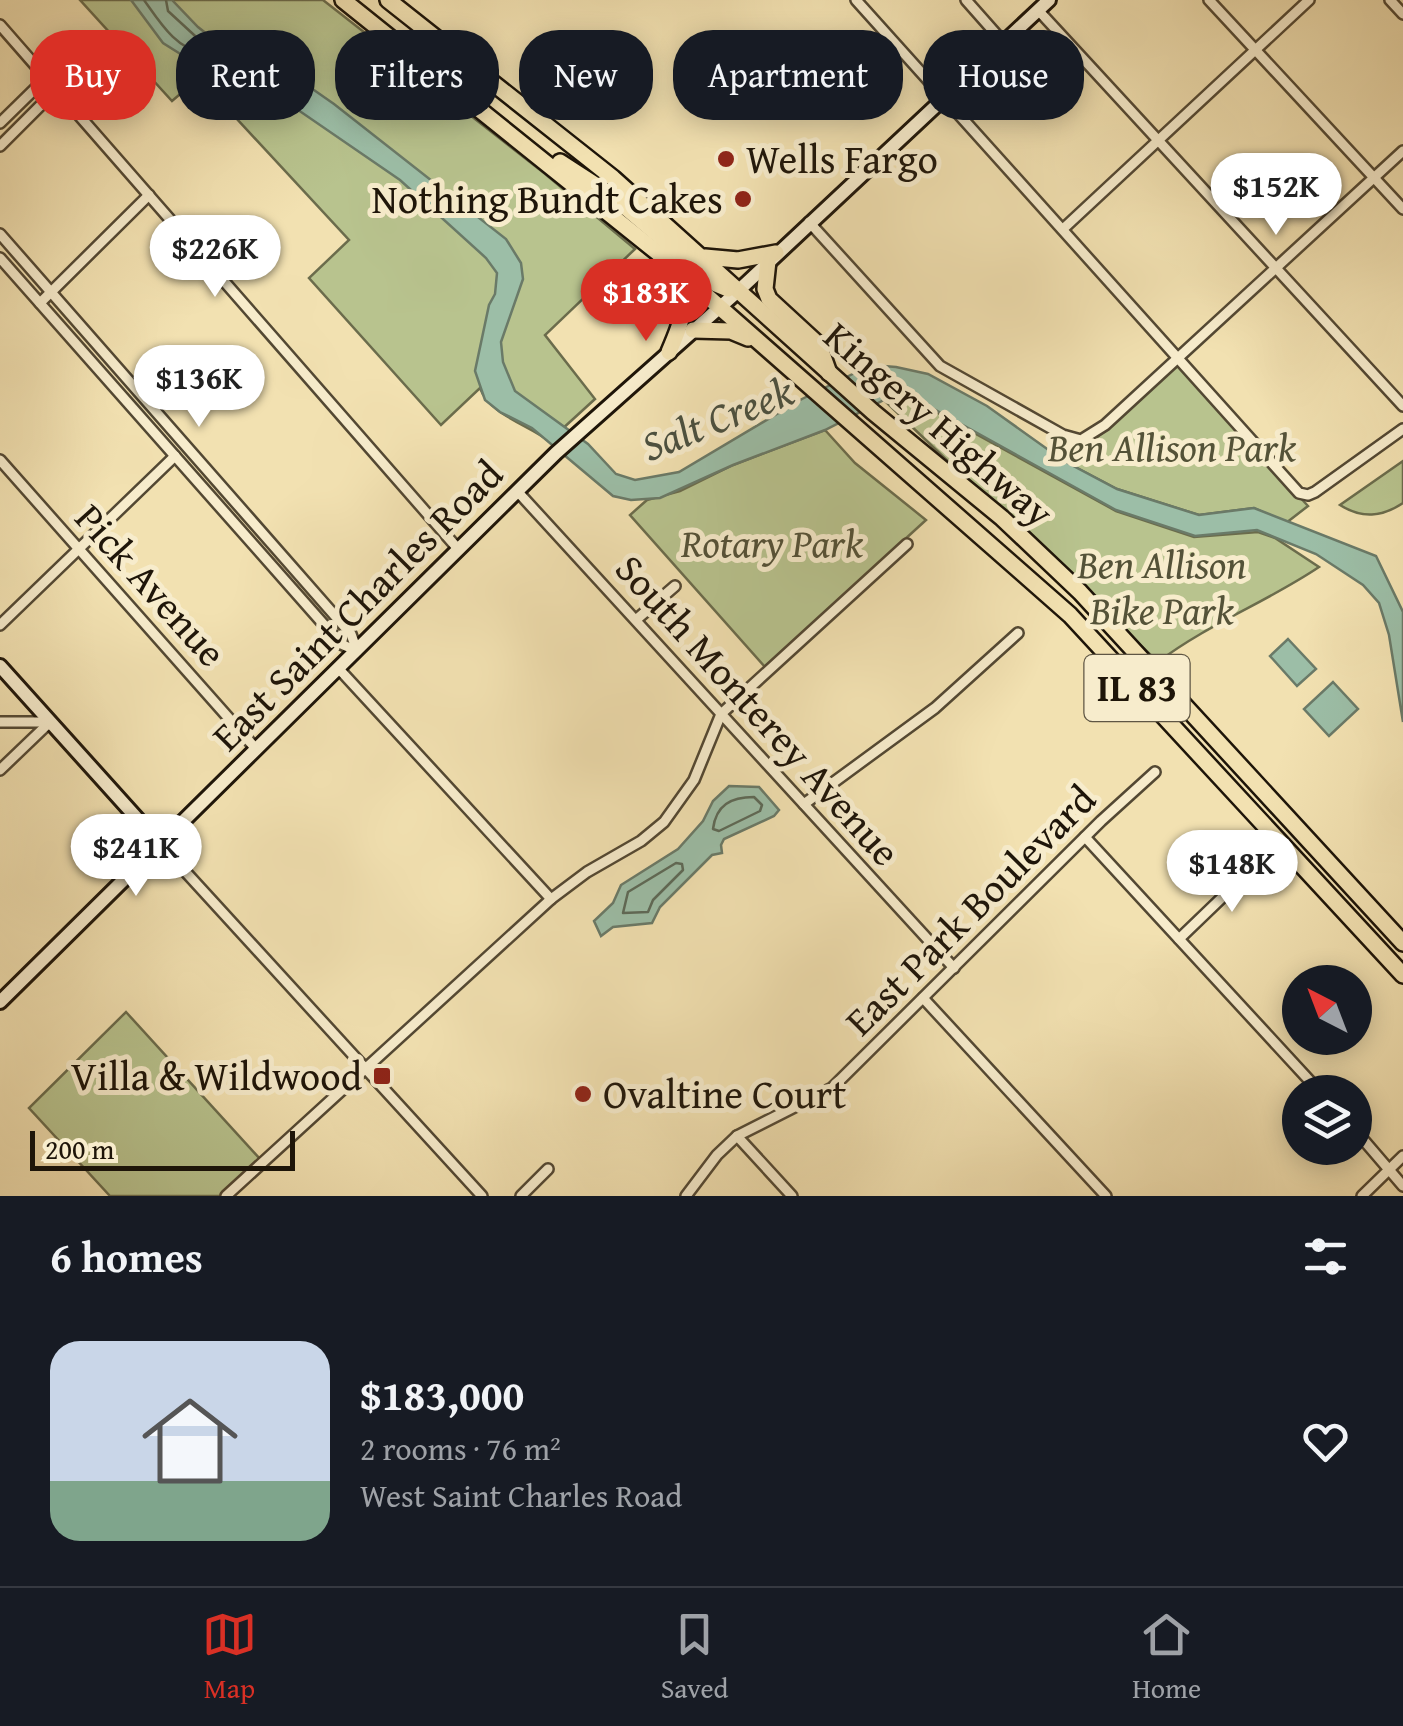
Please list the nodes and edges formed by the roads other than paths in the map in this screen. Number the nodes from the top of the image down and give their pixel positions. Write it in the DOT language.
graph roads {
  1 [pos="343,0"];
  2 [pos="388,0"];
  3 [pos="856,0"];
  4 [pos="966,0"];
  5 [pos="1049,0"];
  6 [pos="1209,0"];
  7 [pos="1309,0"];
  8 [pos="1390,0"];
  9 [pos="1038,10"];
  10 [pos="1403,14"];
  11 [pos="0,25"];
  12 [pos="993,30"];
  13 [pos="1017,30"];
  14 [pos="1255,50"];
  15 [pos="30,60"];
  16 [pos="923,75"];
  17 [pos="30,94"];
  18 [pos="30,116"];
  19 [pos="923,117"];
  20 [pos="83,120"];
  21 [pos="963,120"];
  22 [pos="0,123"];
  23 [pos="1158,140"];
  24 [pos="524,143"];
  25 [pos="0,146"];
  26 [pos="1403,151"];
  27 [pos="1374,178"];
  28 [pos="149,195"];
  29 [pos="1403,210"];
  30 [pos="809,222"];
  31 [pos="1062,229"];
  32 [pos="0,234"];
  33 [pos="772,257"];
  34 [pos="0,258"];
  35 [pos="664,258"];
  36 [pos="705,258"];
  37 [pos="1274,266"];
  38 [pos="51,292"];
  39 [pos="736,292"];
  40 [pos="40,303"];
  41 [pos="720,306"];
  42 [pos="693,330"];
  43 [pos="763,345"];
  44 [pos="669,352"];
  45 [pos="1178,356"];
  46 [pos="832,376"];
  47 [pos="1403,406"];
  48 [pos="1403,429"];
  49 [pos="175,456"];
  50 [pos="0,460"];
  51 [pos="518,492"];
  52 [pos="908,544"];
  53 [pos="80,550"];
  54 [pos="459,550"];
  55 [pos="674,586"];
  56 [pos="637,618"];
  57 [pos="0,625"];
  58 [pos="1018,633"];
  59 [pos="357,651"];
  60 [pos="0,666"];
  61 [pos="339,668"];
  62 [pos="721,714"];
  63 [pos="0,722"];
  64 [pos="50,722"];
  65 [pos="257,750"];
  66 [pos="0,770"];
  67 [pos="1155,772"];
  68 [pos="804,804"];
  69 [pos="1085,837"];
  70 [pos="161,845"];
  71 [pos="1258,864"];
  72 [pos="551,899"];
  73 [pos="1179,939"];
  74 [pos="1403,943"];
  75 [pos="954,968"];
  76 [pos="1403,975"];
  77 [pos="923,998"];
  78 [pos="0,1002"];
  79 [pos="366,1069"];
  80 [pos="1304,1075"];
  81 [pos="737,1136"];
  82 [pos="1372,1150"];
  83 [pos="1403,1156"];
  84 [pos="548,1169"];
  85 [pos="1389,1169"];
  86 [pos="1403,1186"];
  87 [pos="226,1196"];
  88 [pos="482,1196"];
  89 [pos="521,1196"];
  90 [pos="686,1196"];
  91 [pos="792,1196"];
  92 [pos="1106,1196"];
  93 [pos="1362,1196"];
  1 -- 24 [label="highway, Kingery Highway / IL 83"];
  2 -- 36 [label="highway, Kingery Highway / IL 83"];
  3 -- 16 [label="street"];
  4 -- 12 [label="street"];
  5 -- 9 [label="main road, East Saint Charles Road"];
  6 -- 14 [label="street"];
  7 -- 14 [label="street"];
  8 -- 10 [label="street"];
  9 -- 13 [label="main road, East Saint Charles Road"];
  9 -- 23 [label="street"];
  11 -- 15 [label="street"];
  14 -- 23 [label="street"];
  14 -- 27 [label="street"];
  17 -- 22 [label="street"];
  18 -- 25 [label="street"];
  19 -- 30 [label="main road, East Saint Charles Road"];
  20 -- 28 [label="street"];
  21 -- 31 [label="street"];
  23 -- 31 [label="street"];
  23 -- 37 [label="street"];
  24 -- 35 [label="highway, Kingery Highway / IL 83"];
  24 -- 39 [label="highway"];
  26 -- 27 [label="street"];
  27 -- 29 [label="street"];
  27 -- 37 [label="street"];
  28 -- 38 [label="street"];
  28 -- 54 [label="street"];
  30 -- 33 [label="main road, East Saint Charles Road"];
  30 -- 45 [label="street"];
  31 -- 45 [label="street"];
  32 -- 38 [label="street"];
  33 -- 36 [label="highway"];
  33 -- 39 [label="main road, East Saint Charles Road"];
  33 -- 46 [label="highway"];
  34 -- 40 [label="street"];
  35 -- 41 [label="highway, Kingery Highway / IL 83"];
  35 -- 44 [label="highway"];
  36 -- 39 [label="highway, Kingery Highway / IL 83"];
  37 -- 45 [label="street"];
  37 -- 47 [label="street"];
  38 -- 40 [label="street"];
  38 -- 59 [label="street"];
  39 -- 41 [label="main road, East Saint Charles Road"];
  39 -- 46 [label="highway, Kingery Highway / IL 83"];
  40 -- 49 [label="street"];
  41 -- 42 [label="main road, East Saint Charles Road"];
  41 -- 43 [label="highway, Kingery Highway / IL 83"];
  42 -- 43 [label="highway"];
  42 -- 44 [label="main road, East Saint Charles Road"];
  43 -- 76 [label="highway, Kingery Highway / IL 83"];
  44 -- 51 [label="main road, East Saint Charles Road"];
  45 -- 48 [label="street"];
  46 -- 74 [label="highway, Kingery Highway / IL 83"];
  49 -- 53 [label="street"];
  49 -- 59 [label="street"];
  50 -- 53 [label="street, Pick Avenue"];
  51 -- 54 [label="main road, East Saint Charles Road"];
  51 -- 56 [label="street, South Monterey Avenue"];
  52 -- 62 [label="street"];
  53 -- 57 [label="street"];
  53 -- 65 [label="street, Pick Avenue"];
  54 -- 59 [label="main road, East Saint Charles Road"];
  55 -- 56 [label="street"];
  56 -- 62 [label="street, South Monterey Avenue"];
  58 -- 68 [label="street"];
  59 -- 61 [label="main road, East Saint Charles Road"];
  60 -- 64 [label="main road"];
  61 -- 65 [label="main road, East Saint Charles Road"];
  61 -- 72 [label="street"];
  62 -- 68 [label="street, South Monterey Avenue"];
  62 -- 72 [label="street"];
  63 -- 64 [label="street"];
  64 -- 66 [label="street"];
  64 -- 70 [label="main road"];
  65 -- 70 [label="main road, East Saint Charles Road"];
  67 -- 69 [label="street, East Park Boulevard"];
  68 -- 75 [label="street, South Monterey Avenue"];
  69 -- 73 [label="street"];
  69 -- 75 [label="street, East Park Boulevard"];
  70 -- 78 [label="main road, East Saint Charles Road"];
  70 -- 79 [label="street"];
  71 -- 73 [label="street"];
  72 -- 79 [label="street"];
  73 -- 80 [label="street"];
  75 -- 77 [label="street, East Park Boulevard"];
  77 -- 81 [label="street, East Park Boulevard"];
  77 -- 92 [label="street"];
  79 -- 87 [label="street"];
  79 -- 88 [label="street"];
  81 -- 90 [label="street, East Park Boulevard"];
  81 -- 91 [label="street"];
  82 -- 85 [label="street"];
  83 -- 85 [label="street"];
  84 -- 89 [label="street"];
  85 -- 86 [label="street"];
  85 -- 93 [label="street"];
}
